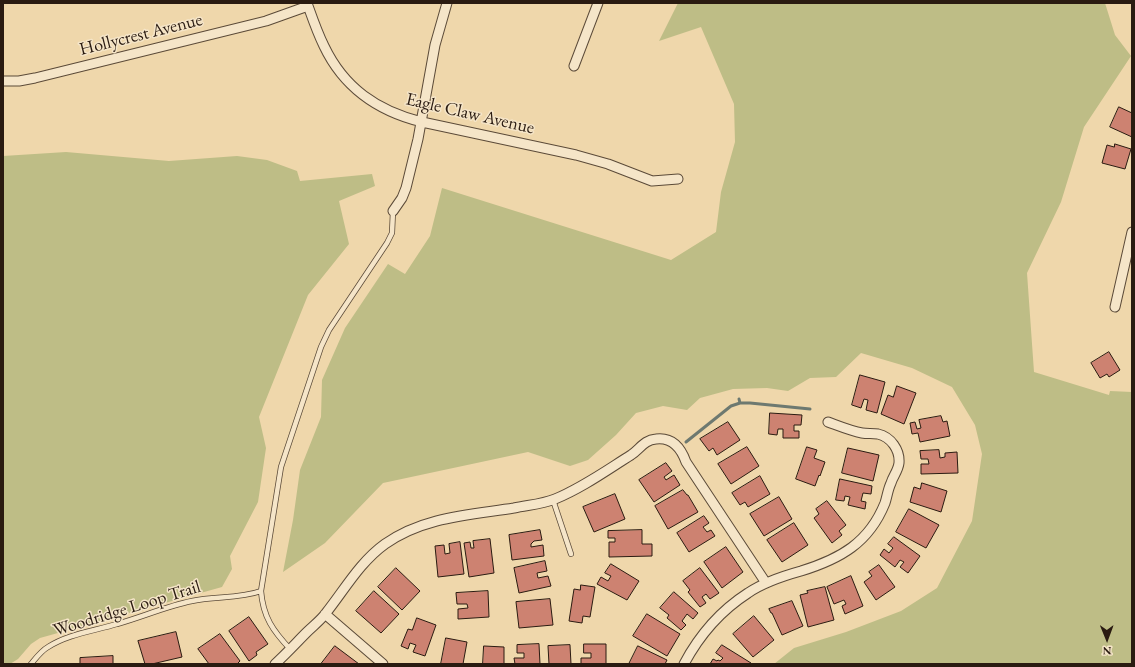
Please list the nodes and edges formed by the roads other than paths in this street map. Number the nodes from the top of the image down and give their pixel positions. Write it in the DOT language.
graph roads {
  1 [pos="447,3"];
  2 [pos="598,3"];
  3 [pos="308,5"];
  4 [pos="574,66"];
  5 [pos="3,81"];
  6 [pos="422,122"];
  7 [pos="678,179"];
  8 [pos="393,211"];
  9 [pos="1132,232"];
  10 [pos="1115,307"];
  11 [pos="828,422"];
  12 [pos="553,500"];
  13 [pos="571,554"];
  14 [pos="766,583"];
  15 [pos="261,591"];
  16 [pos="326,614"];
  17 [pos="291,650"];
  18 [pos="31,664"];
  19 [pos="275,664"];
  20 [pos="383,664"];
  21 [pos="684,664"];
  1 -- 6 [label="street"];
  2 -- 4 [label="street"];
  3 -- 5 [label="street, Hollycrest Avenue"];
  3 -- 6 [label="street, Eagle Claw Avenue"];
  6 -- 7 [label="street, Eagle Claw Avenue"];
  6 -- 8 [label="street"];
  8 -- 15 [label="lane"];
  9 -- 10 [label="street"];
  11 -- 14 [label="street"];
  12 -- 13 [label="lane"];
  12 -- 14 [label="street"];
  12 -- 16 [label="street"];
  14 -- 21 [label="street"];
  15 -- 17 [label="lane"];
  15 -- 18 [label="lane, Woodridge Loop Trail"];
  16 -- 17 [label="street"];
  16 -- 20 [label="street"];
  17 -- 19 [label="street"];
}
